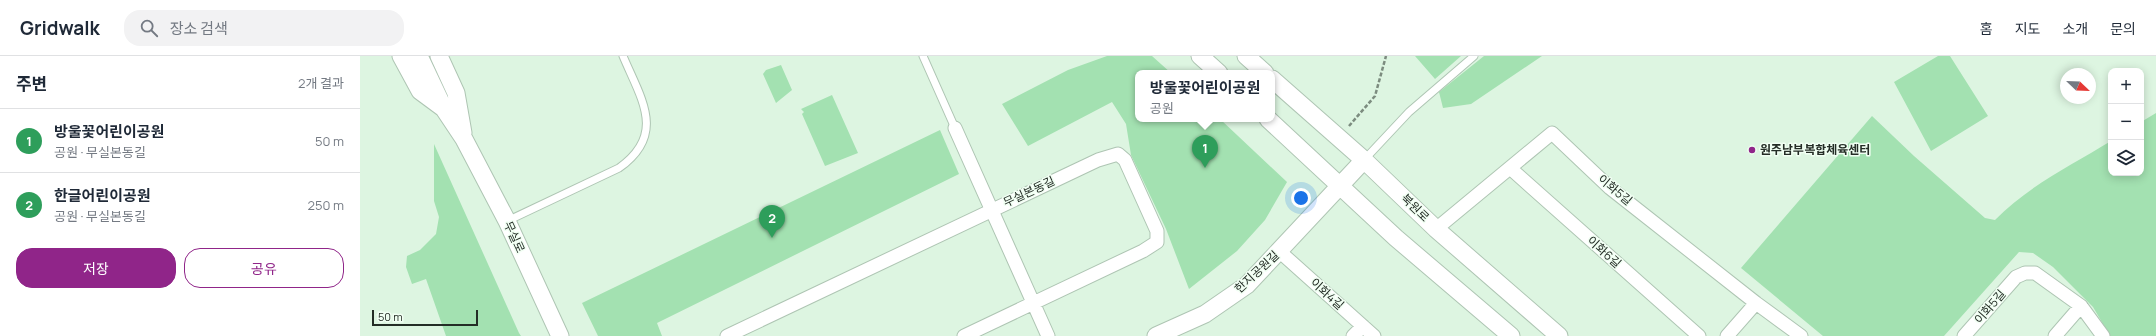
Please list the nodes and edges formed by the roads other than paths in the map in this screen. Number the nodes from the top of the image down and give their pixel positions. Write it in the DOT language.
graph roads {
  1 [pos="401,56"];
  2 [pos="418,56"];
  3 [pos="439,56"];
  4 [pos="447,56"];
  5 [pos="623,56"];
  6 [pos="923,56"];
  7 [pos="1200,56"];
  8 [pos="1246,56"];
  9 [pos="1474,56"];
  10 [pos="1216,70"];
  11 [pos="1262,70"];
  12 [pos="1275,82"];
  13 [pos="456,93"];
  14 [pos="444,109"];
  15 [pos="1271,122"];
  16 [pos="955,128"];
  17 [pos="464,139"];
  18 [pos="1364,160"];
  19 [pos="1510,168"];
  20 [pos="1339,185"];
  21 [pos="992,210"];
  22 [pos="507,220"];
  23 [pos="1436,229"];
  24 [pos="1279,251"];
  25 [pos="1756,303"];
  26 [pos="1032,304"];
  27 [pos="2081,306"];
  28 [pos="1363,326"];
  29 [pos="560,336"];
  30 [pos="727,336"];
  31 [pos="964,336"];
  32 [pos="1048,336"];
  33 [pos="1156,336"];
  34 [pos="1353,336"];
  35 [pos="1374,336"];
  36 [pos="1511,336"];
  37 [pos="1559,336"];
  38 [pos="1699,336"];
  39 [pos="1727,336"];
  40 [pos="1801,336"];
  41 [pos="1964,336"];
  42 [pos="2055,336"];
  43 [pos="2104,336"];
  1 -- 14 [label="street"];
  2 -- 14 [label="street, 무실로"];
  3 -- 13 [label="street, 무실로"];
  4 -- 13 [label="street"];
  5 -- 22 [label="lane"];
  6 -- 16 [label="lane"];
  7 -- 10 [label="street"];
  8 -- 11 [label="street"];
  9 -- 18 [label="lane"];
  12 -- 18 [label="street, 북원로"];
  13 -- 17 [label="street, 무실로"];
  14 -- 17 [label="street, 무실로"];
  15 -- 20 [label="street"];
  16 -- 21 [label="street"];
  17 -- 22 [label="street, 무실로"];
  18 -- 20 [label="street, 한지공원길"];
  18 -- 23 [label="street, 북원로"];
  19 -- 23 [label="street, 이화5길"];
  19 -- 25 [label="street, 이화5길"];
  19 -- 38 [label="street, 이화6길"];
  20 -- 24 [label="street, 한지공원길"];
  20 -- 36 [label="street"];
  21 -- 26 [label="street"];
  21 -- 26 [label="street, 무실본동길"];
  21 -- 30 [label="street, 무실본동길"];
  22 -- 29 [label="street, 무실로"];
  23 -- 37 [label="street, 북원로"];
  24 -- 28 [label="street, 이화4길"];
  24 -- 33 [label="street, 한지공원길"];
  25 -- 39 [label="street"];
  25 -- 40 [label="street, 이화5길"];
  26 -- 31 [label="street, 무실본동길"];
  26 -- 32 [label="street"];
  27 -- 41 [label="street, 이화5길"];
  27 -- 42 [label="street"];
  27 -- 43 [label="street"];
  28 -- 34 [label="street"];
  28 -- 35 [label="street, 이화4길"];
}
